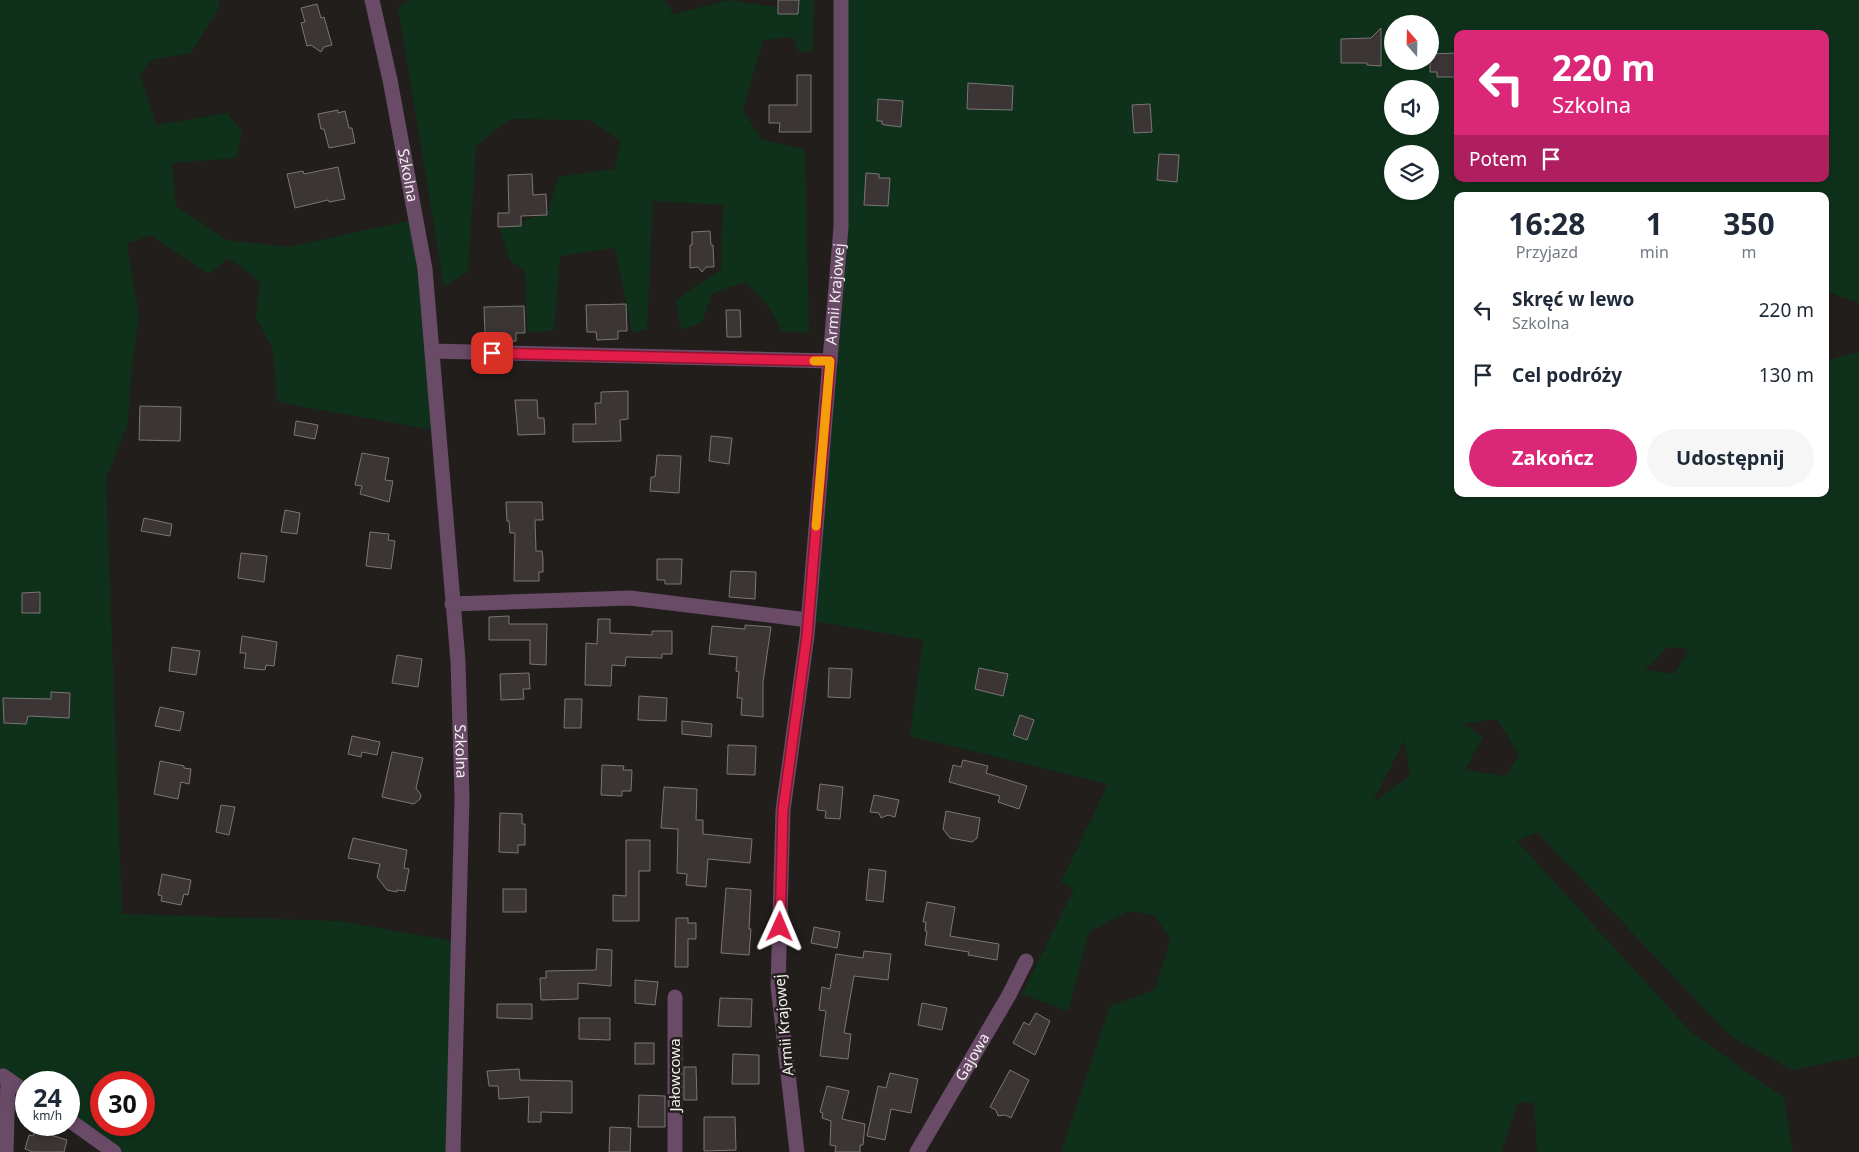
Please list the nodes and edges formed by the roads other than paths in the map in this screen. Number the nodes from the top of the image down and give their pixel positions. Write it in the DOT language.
graph roads {
  1 [pos="372,0"];
  2 [pos="841,0"];
  3 [pos="432,351"];
  4 [pos="830,361"];
  5 [pos="452,604"];
  6 [pos="808,620"];
  7 [pos="1026,961"];
  8 [pos="674,998"];
  9 [pos="4,1077"];
  10 [pos="15,1084"];
  11 [pos="80,1128"];
  12 [pos="6,1152"];
  13 [pos="114,1152"];
  14 [pos="453,1152"];
  15 [pos="675,1152"];
  16 [pos="797,1152"];
  17 [pos="917,1152"];
  1 -- 3 [label="street, Szkolna"];
  2 -- 4 [label="street, Armii Krajowej"];
  3 -- 4 [label="street"];
  3 -- 5 [label="street, Szkolna"];
  4 -- 6 [label="street, Armii Krajowej"];
  5 -- 6 [label="street"];
  5 -- 14 [label="street, Szkolna"];
  6 -- 16 [label="street, Armii Krajowej"];
  7 -- 17 [label="street, Gajowa"];
  8 -- 15 [label="street, Jałowcowa"];
  9 -- 10 [label="street"];
  9 -- 12 [label="street"];
  11 -- 13 [label="street"];
}
